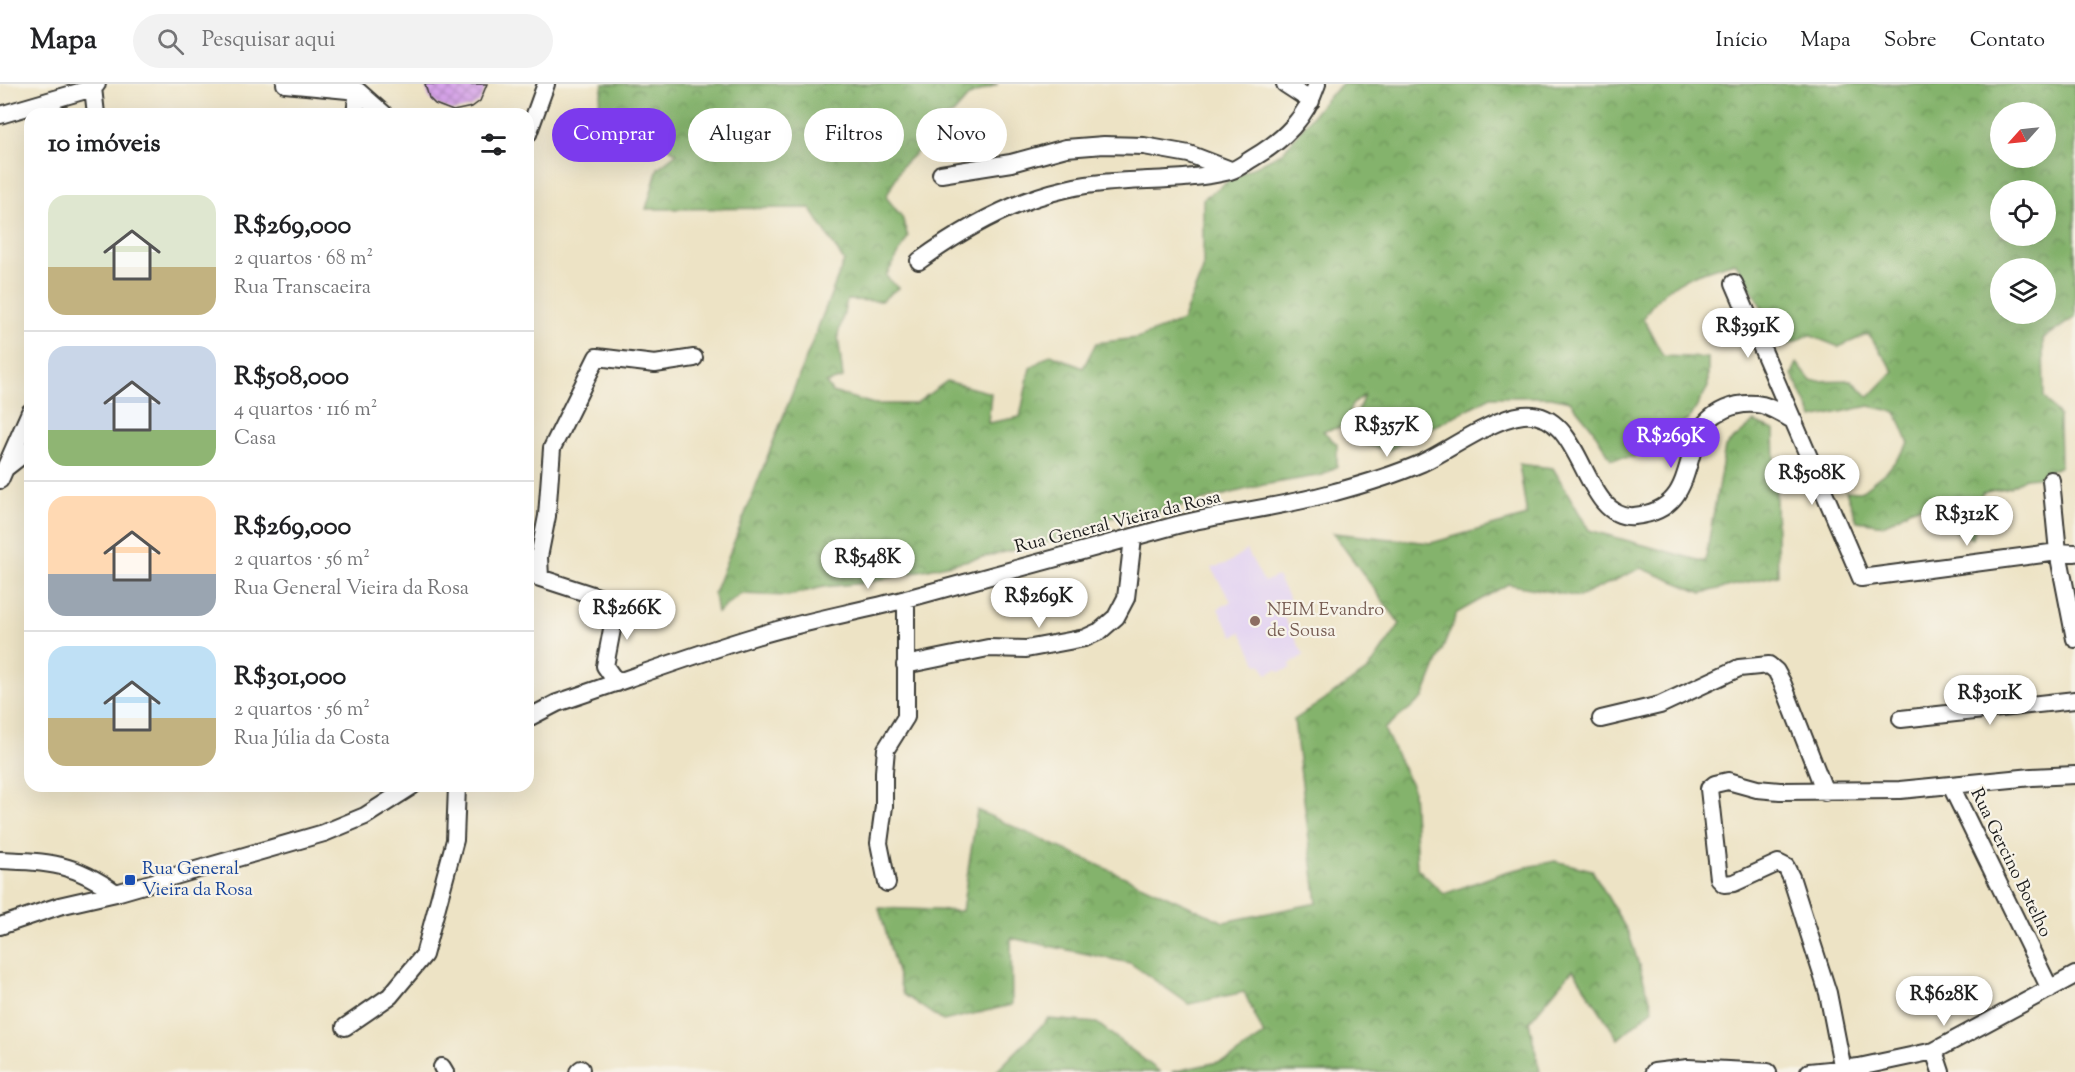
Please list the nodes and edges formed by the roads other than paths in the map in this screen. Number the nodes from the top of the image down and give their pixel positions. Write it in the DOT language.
graph roads {
  1 [pos="285,84"];
  2 [pos="546,84"];
  3 [pos="1284,84"];
  4 [pos="1317,84"];
  5 [pos="95,86"];
  6 [pos="358,91"];
  7 [pos="1311,102"];
  8 [pos="52,106"];
  9 [pos="96,108"];
  10 [pos="356,108"];
  11 [pos="377,108"];
  12 [pos="24,111"];
  13 [pos="0,115"];
  14 [pos="534,117"];
  15 [pos="1232,171"];
  16 [pos="940,174"];
  17 [pos="919,261"];
  18 [pos="1734,283"];
  19 [pos="694,357"];
  20 [pos="1794,421"];
  21 [pos="24,426"];
  22 [pos="24,455"];
  23 [pos="2,475"];
  24 [pos="2051,480"];
  25 [pos="1133,538"];
  26 [pos="2067,552"];
  27 [pos="906,599"];
  28 [pos="617,603"];
  29 [pos="642,615"];
  30 [pos="2075,639"];
  31 [pos="905,665"];
  32 [pos="617,683"];
  33 [pos="2075,700"];
  34 [pos="534,715"];
  35 [pos="1901,718"];
  36 [pos="1601,719"];
  37 [pos="2075,775"];
  38 [pos="1952,786"];
  39 [pos="403,792"];
  40 [pos="457,792"];
  41 [pos="1825,792"];
  42 [pos="0,860"];
  43 [pos="887,884"];
  44 [pos="116,892"];
  45 [pos="0,926"];
  46 [pos="2075,975"];
  47 [pos="2050,989"];
  48 [pos="345,1027"];
  49 [pos="1934,1051"];
  50 [pos="1854,1070"];
  51 [pos="1654,1072"];
  52 [pos="1768,1072"];
  53 [pos="1809,1072"];
  54 [pos="1941,1072"];
  1 -- 6 [label="street"];
  2 -- 14 [label="street"];
  3 -- 7 [label="street"];
  4 -- 7 [label="street"];
  5 -- 8 [label="street"];
  5 -- 9 [label="street"];
  6 -- 10 [label="street"];
  6 -- 11 [label="street"];
  7 -- 15 [label="street"];
  12 -- 13 [label="street"];
  15 -- 16 [label="street"];
  15 -- 17 [label="street"];
  18 -- 20 [label="street"];
  19 -- 28 [label="street"];
  20 -- 25 [label="street, Rua General Vieira da Rosa"];
  20 -- 26 [label="street"];
  21 -- 23 [label="street"];
  22 -- 23 [label="street"];
  24 -- 26 [label="street"];
  25 -- 27 [label="street, Rua General Vieira da Rosa"];
  25 -- 31 [label="street"];
  26 -- 30 [label="street"];
  27 -- 31 [label="street"];
  27 -- 32 [label="street, Rua General Vieira da Rosa"];
  28 -- 29 [label="street"];
  28 -- 32 [label="street"];
  31 -- 43 [label="street"];
  32 -- 34 [label="street, Rua General Vieira da Rosa"];
  33 -- 35 [label="street"];
  36 -- 41 [label="street"];
  37 -- 38 [label="street"];
  38 -- 41 [label="street"];
  38 -- 47 [label="street, Rua Gercino Botelho"];
  39 -- 44 [label="street"];
  40 -- 48 [label="street"];
  41 -- 50 [label="street"];
  42 -- 44 [label="street"];
  44 -- 45 [label="street"];
  46 -- 47 [label="street"];
  47 -- 49 [label="street"];
  49 -- 50 [label="street"];
  49 -- 54 [label="street"];
  50 -- 53 [label="street"];
  51 -- 52 [label="street"];
}
